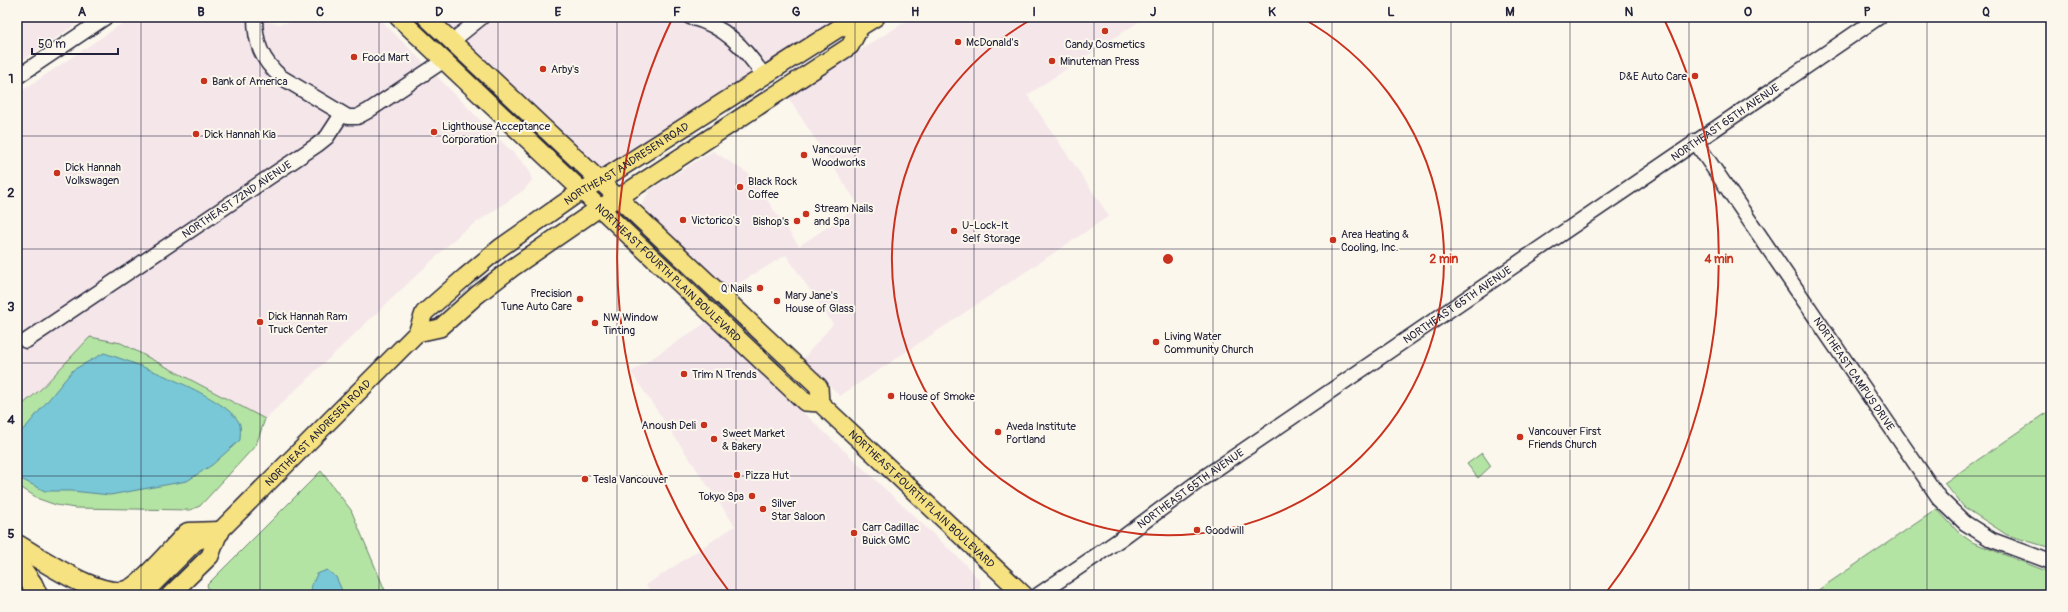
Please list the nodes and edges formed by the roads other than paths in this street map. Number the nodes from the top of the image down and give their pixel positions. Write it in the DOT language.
graph roads {
  1 [pos="106,17"];
  2 [pos="255,17"];
  3 [pos="398,17"];
  4 [pos="426,17"];
  5 [pos="482,17"];
  6 [pos="690,17"];
  7 [pos="876,17"];
  8 [pos="1879,17"];
  9 [pos="860,27"];
  10 [pos="838,28"];
  11 [pos="451,42"];
  12 [pos="443,61"];
  13 [pos="764,76"];
  14 [pos="17,77"];
  15 [pos="790,86"];
  16 [pos="342,114"];
  17 [pos="734,123"];
  18 [pos="1695,141"];
  19 [pos="600,181"];
  20 [pos="581,191"];
  21 [pos="618,198"];
  22 [pos="599,208"];
  23 [pos="417,333"];
  24 [pos="26,341"];
  25 [pos="820,403"];
  26 [pos="219,532"];
  27 [pos="17,545"];
  28 [pos="2051,562"];
  29 [pos="17,563"];
  30 [pos="37,595"];
  31 [pos="142,595"];
  32 [pos="170,595"];
  33 [pos="1024,595"];
  34 [pos="1038,595"];
  1 -- 14 [label="street"];
  2 -- 16 [label="street"];
  3 -- 12 [label="main road, NORTHEAST FOURTH PLAIN BOULEVARD"];
  4 -- 11 [label="main road, NORTHEAST FOURTH PLAIN BOULEVARD"];
  5 -- 11 [label="street"];
  6 -- 13 [label="street"];
  7 -- 9 [label="main road"];
  8 -- 18 [label="street, NORTHEAST 65TH AVENUE"];
  9 -- 10 [label="main road"];
  9 -- 15 [label="main road, NORTHEAST ANDRESEN ROAD"];
  10 -- 13 [label="main road, NORTHEAST ANDRESEN ROAD"];
  10 -- 15 [label="main road"];
  11 -- 19 [label="main road, NORTHEAST FOURTH PLAIN BOULEVARD"];
  12 -- 16 [label="street"];
  12 -- 20 [label="main road, NORTHEAST FOURTH PLAIN BOULEVARD"];
  13 -- 17 [label="main road"];
  13 -- 19 [label="main road, NORTHEAST ANDRESEN ROAD"];
  15 -- 17 [label="main road, NORTHEAST ANDRESEN ROAD"];
  16 -- 24 [label="street, NORTHEAST 72ND AVENUE"];
  17 -- 21 [label="main road, NORTHEAST ANDRESEN ROAD"];
  18 -- 28 [label="street, NORTHEAST CAMPUS DRIVE"];
  18 -- 34 [label="street, NORTHEAST 65TH AVENUE"];
  19 -- 20 [label="main road, NORTHEAST ANDRESEN ROAD"];
  19 -- 21 [label="main road, NORTHEAST FOURTH PLAIN BOULEVARD"];
  20 -- 22 [label="main road, NORTHEAST FOURTH PLAIN BOULEVARD"];
  20 -- 23 [label="main road, NORTHEAST ANDRESEN ROAD"];
  21 -- 22 [label="main road, NORTHEAST ANDRESEN ROAD"];
  21 -- 25 [label="main road, NORTHEAST FOURTH PLAIN BOULEVARD"];
  22 -- 23 [label="main road, NORTHEAST ANDRESEN ROAD"];
  22 -- 25 [label="main road, NORTHEAST FOURTH PLAIN BOULEVARD"];
  23 -- 26 [label="main road, NORTHEAST ANDRESEN ROAD"];
  25 -- 33 [label="main road, NORTHEAST FOURTH PLAIN BOULEVARD"];
  26 -- 27 [label="highway"];
  26 -- 31 [label="main road, NORTHEAST ANDRESEN ROAD"];
  26 -- 32 [label="main road, NORTHEAST ANDRESEN ROAD"];
  29 -- 30 [label="highway"];
}
